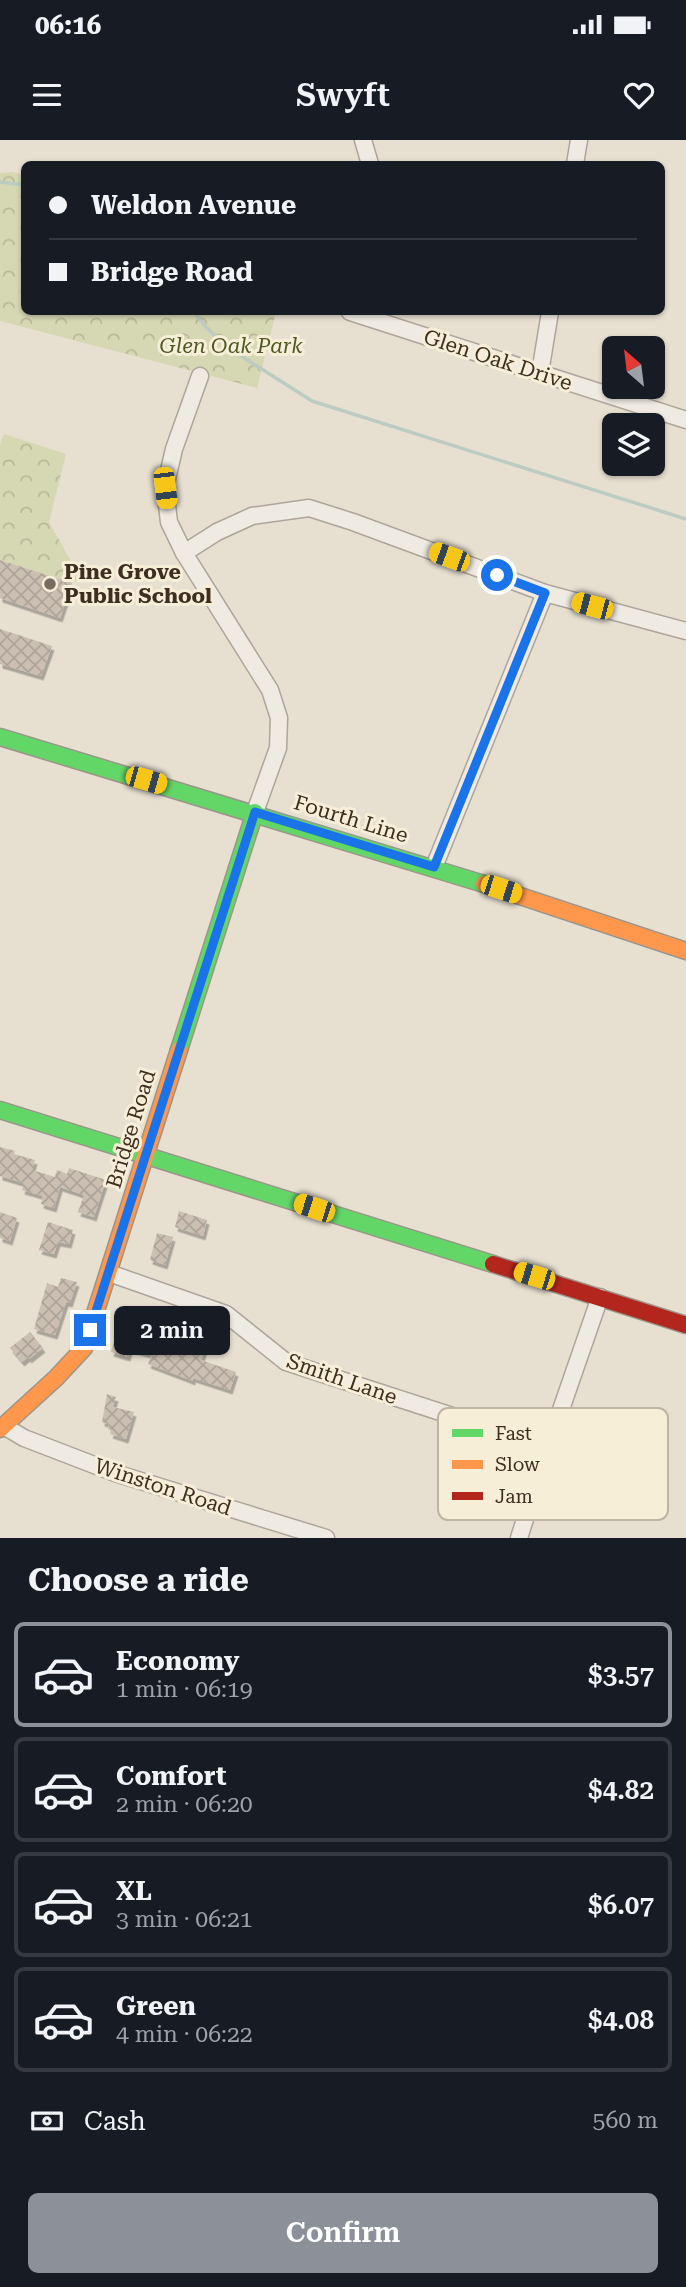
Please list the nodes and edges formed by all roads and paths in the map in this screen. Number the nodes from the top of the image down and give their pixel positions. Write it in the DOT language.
graph roads {
  1 [pos="362,140"];
  2 [pos="579,140"];
  3 [pos="369,161"];
  4 [pos="576,161"];
  5 [pos="371,315"];
  6 [pos="550,315"];
  7 [pos="540,373"];
  8 [pos="200,376"];
  9 [pos="686,420"];
  10 [pos="184,553"];
  11 [pos="545,593"];
  12 [pos="686,631"];
  13 [pos="0,737"];
  14 [pos="255,812"];
  15 [pos="434,867"];
  16 [pos="686,951"];
  17 [pos="0,1110"];
  18 [pos="145,1153"];
  19 [pos="109,1273"];
  20 [pos="600,1297"];
  21 [pos="686,1325"];
  22 [pos="562,1408"];
  23 [pos="438,1411"];
  24 [pos="2,1427"];
  25 [pos="525,1520"];
  26 [pos="326,1538"];
  27 [pos="519,1538"];
  1 -- 3 [label="street"];
  2 -- 4 [label="street"];
  5 -- 7 [label="street, Glen Oak Drive"];
  6 -- 7 [label="street"];
  7 -- 9 [label="street, Glen Oak Drive"];
  8 -- 10 [label="street"];
  10 -- 11 [label="street"];
  10 -- 14 [label="street"];
  11 -- 12 [label="street"];
  11 -- 15 [label="street"];
  13 -- 14 [label="street, Fourth Line"];
  14 -- 15 [label="street, Fourth Line"];
  14 -- 18 [label="street, Bridge Road"];
  15 -- 16 [label="street, Fourth Line"];
  17 -- 18 [label="street"];
  18 -- 19 [label="street, Bridge Road"];
  18 -- 20 [label="street"];
  19 -- 23 [label="street, Smith Lane"];
  19 -- 24 [label="street, Bridge Road"];
  20 -- 21 [label="street"];
  20 -- 22 [label="street"];
  24 -- 26 [label="street, Winston Road"];
  25 -- 27 [label="street"];
}
